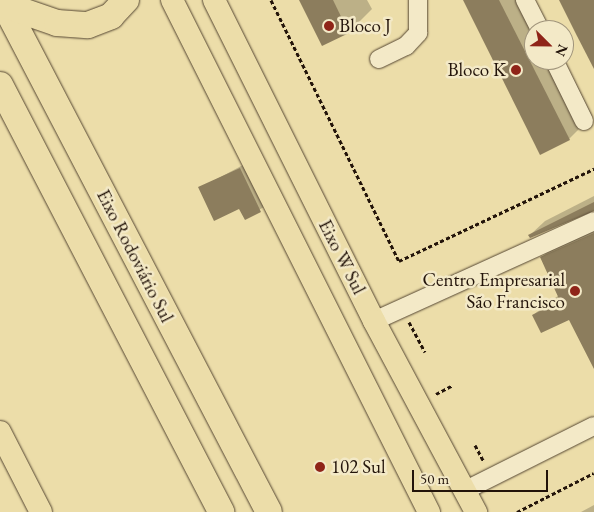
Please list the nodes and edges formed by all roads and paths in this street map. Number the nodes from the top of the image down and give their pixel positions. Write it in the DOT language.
graph roads {
  1 [pos="126,0"];
  2 [pos="172,0"];
  3 [pos="214,0"];
  4 [pos="270,0"];
  5 [pos="418,0"];
  6 [pos="526,0"];
  7 [pos="4,3"];
  8 [pos="535,20"];
  9 [pos="379,59"];
  10 [pos="559,70"];
  11 [pos="0,85"];
  12 [pos="584,122"];
  13 [pos="594,169"];
  14 [pos="594,221"];
  15 [pos="402,308"];
  16 [pos="374,321"];
  17 [pos="425,352"];
  18 [pos="594,426"];
  19 [pos="0,432"];
  20 [pos="594,473"];
  21 [pos="464,491"];
  22 [pos="41,512"];
  23 [pos="221,512"];
  24 [pos="269,512"];
  25 [pos="429,512"];
  26 [pos="476,512"];
  27 [pos="517,512"];
  1 -- 7 [label="highway"];
  2 -- 25 [label="main road, Eixo W Sul"];
  3 -- 16 [label="main road, Eixo W Sul"];
  4 -- 13 [label="path"];
  5 -- 9 [label="street"];
  6 -- 8 [label="street"];
  7 -- 24 [label="highway, Eixo Rodoviário Sul"];
  10 -- 12 [label="street"];
  11 -- 23 [label="highway"];
  14 -- 15 [label="street"];
  15 -- 16 [label="street"];
  15 -- 17 [label="path"];
  16 -- 21 [label="main road, Eixo W Sul"];
  18 -- 21 [label="street"];
  19 -- 22 [label="main road"];
  20 -- 27 [label="path"];
  21 -- 26 [label="main road, Eixo W Sul"];
}
